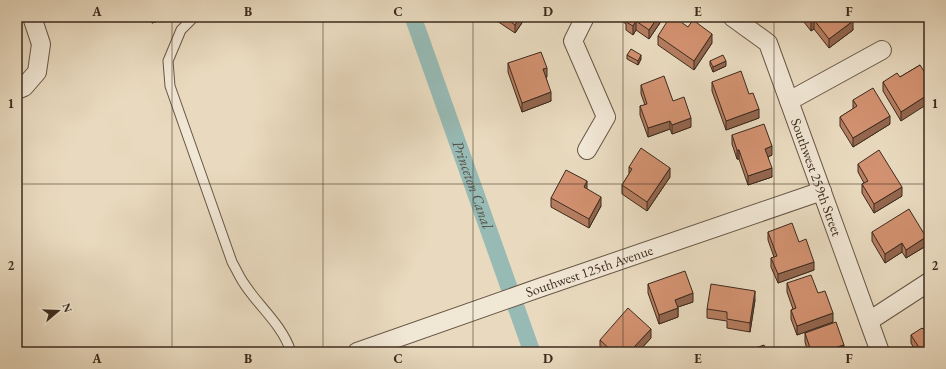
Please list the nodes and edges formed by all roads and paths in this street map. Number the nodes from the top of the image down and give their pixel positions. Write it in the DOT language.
graph roads {
  1 [pos="32,17"];
  2 [pos="194,17"];
  3 [pos="585,17"];
  4 [pos="732,17"];
  5 [pos="882,50"];
  6 [pos="17,90"];
  7 [pos="789,101"];
  8 [pos="587,150"];
  9 [pos="822,191"];
  10 [pos="929,282"];
  11 [pos="869,320"];
  12 [pos="291,352"];
  13 [pos="357,352"];
  14 [pos="880,352"];
  1 -- 6 [label="street"];
  2 -- 12 [label="lane"];
  3 -- 8 [label="street"];
  4 -- 7 [label="street, Southwest 259th Street"];
  5 -- 7 [label="street"];
  7 -- 9 [label="street, Southwest 259th Street"];
  9 -- 11 [label="street, Southwest 259th Street"];
  9 -- 13 [label="street, Southwest 125th Avenue"];
  10 -- 11 [label="street"];
  11 -- 14 [label="street, Southwest 259th Street"];
}
